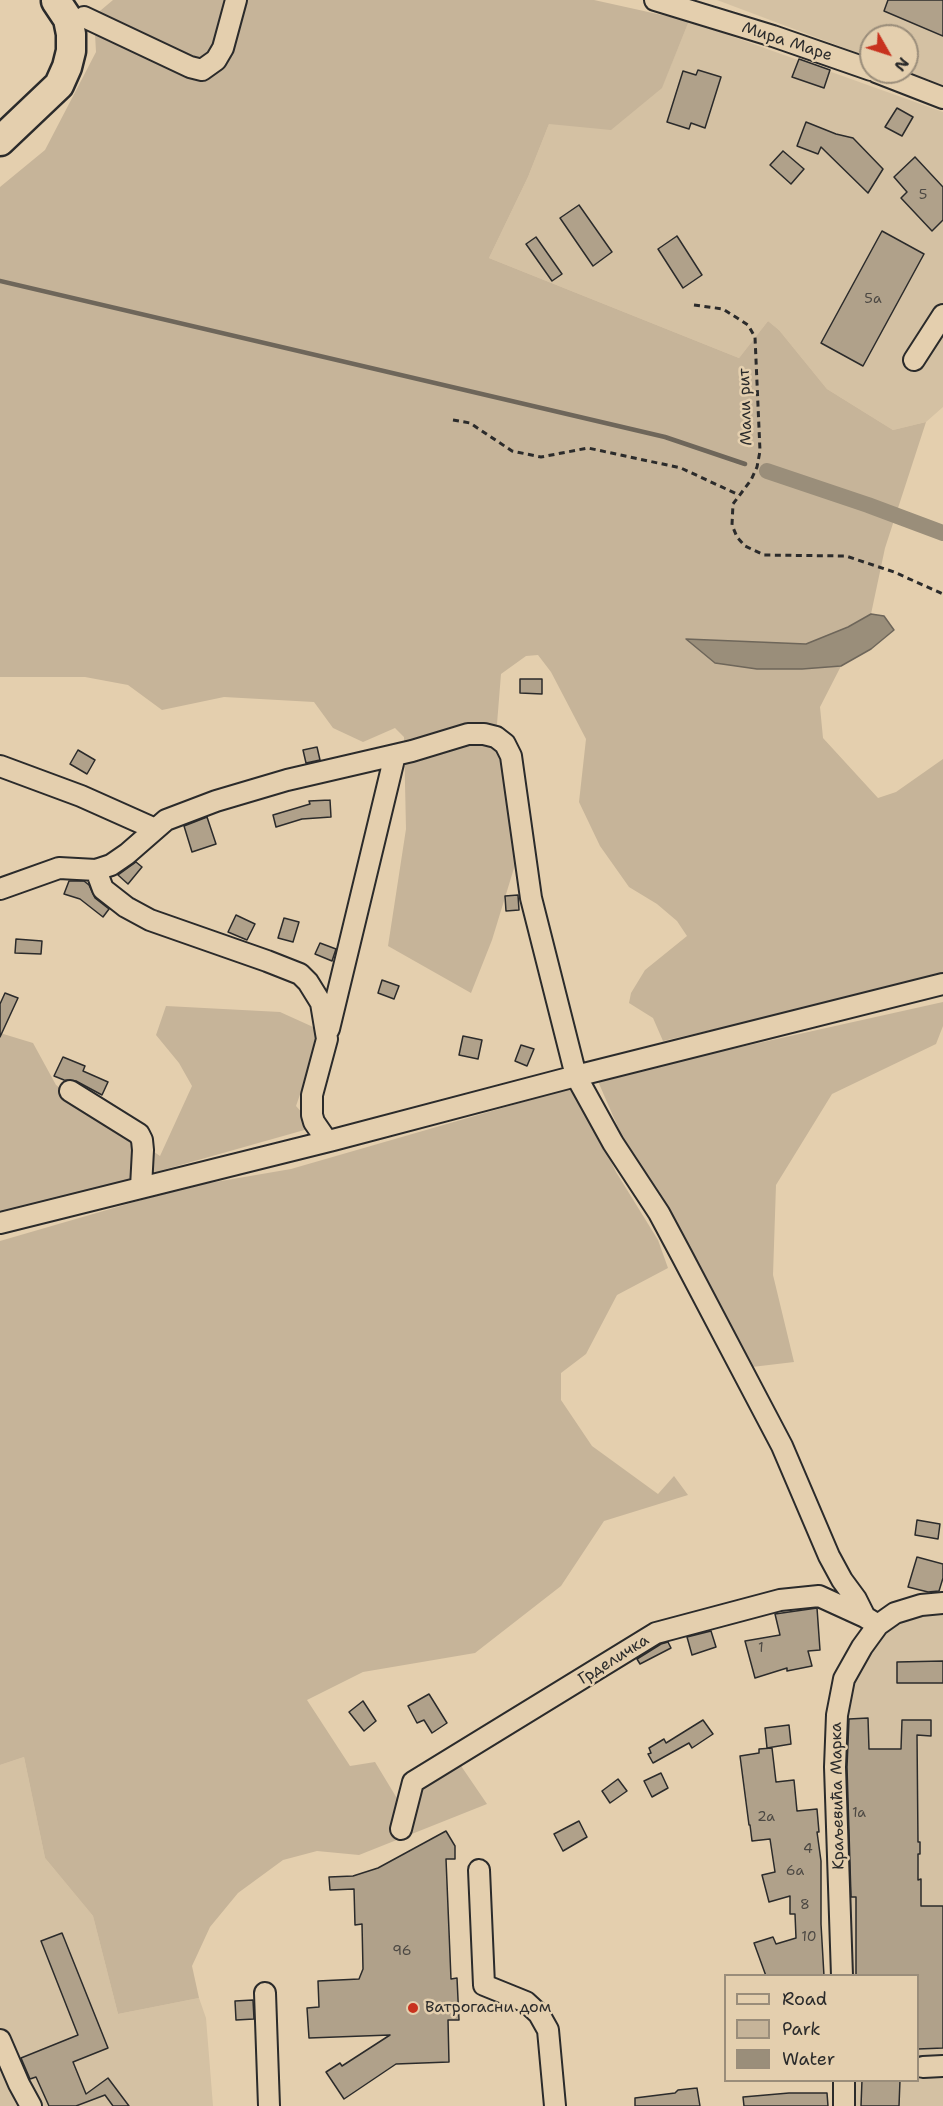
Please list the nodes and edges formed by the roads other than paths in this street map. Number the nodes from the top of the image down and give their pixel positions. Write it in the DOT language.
graph roads {
  1 [pos="55,0"];
  2 [pos="236,0"];
  3 [pos="655,0"];
  4 [pos="706,7"];
  5 [pos="79,9"];
  6 [pos="859,66"];
  7 [pos="907,84"];
  8 [pos="943,98"];
  9 [pos="0,141"];
  10 [pos="943,315"];
  11 [pos="914,360"];
  12 [pos="395,755"];
  13 [pos="0,766"];
  14 [pos="155,829"];
  15 [pos="96,870"];
  16 [pos="0,889"];
  17 [pos="943,984"];
  18 [pos="327,1038"];
  19 [pos="576,1076"];
  20 [pos="70,1091"];
  21 [pos="327,1141"];
  22 [pos="141,1187"];
  23 [pos="0,1223"];
  24 [pos="943,1603"];
  25 [pos="872,1621"];
  26 [pos="401,1829"];
  27 [pos="479,1870"];
  28 [pos="842,1974"];
  29 [pos="265,1993"];
  30 [pos="0,2040"];
  31 [pos="943,2066"];
  32 [pos="923,2067"];
  33 [pos="844,2082"];
  34 [pos="31,2106"];
  35 [pos="269,2106"];
  36 [pos="555,2106"];
  37 [pos="844,2106"];
  1 -- 5 [label="highway"];
  1 -- 9 [label="highway"];
  2 -- 5 [label="street"];
  3 -- 4 [label="street, Мира Маре"];
  4 -- 6 [label="street, Мира Маре"];
  7 -- 8 [label="street"];
  10 -- 11 [label="street"];
  12 -- 14 [label="street"];
  12 -- 18 [label="street"];
  12 -- 19 [label="street"];
  13 -- 14 [label="street"];
  14 -- 15 [label="street"];
  15 -- 16 [label="street"];
  15 -- 18 [label="street"];
  17 -- 19 [label="street"];
  18 -- 21 [label="street"];
  19 -- 21 [label="street"];
  19 -- 25 [label="street"];
  20 -- 22 [label="street"];
  21 -- 22 [label="street"];
  22 -- 23 [label="street"];
  24 -- 25 [label="street, Краљевића Марка"];
  25 -- 26 [label="street, Грделичка"];
  25 -- 28 [label="street, Краљевића Марка"];
  27 -- 36 [label="street"];
  29 -- 35 [label="street"];
  30 -- 34 [label="street"];
  31 -- 32 [label="street"];
  33 -- 37 [label="street"];
}
